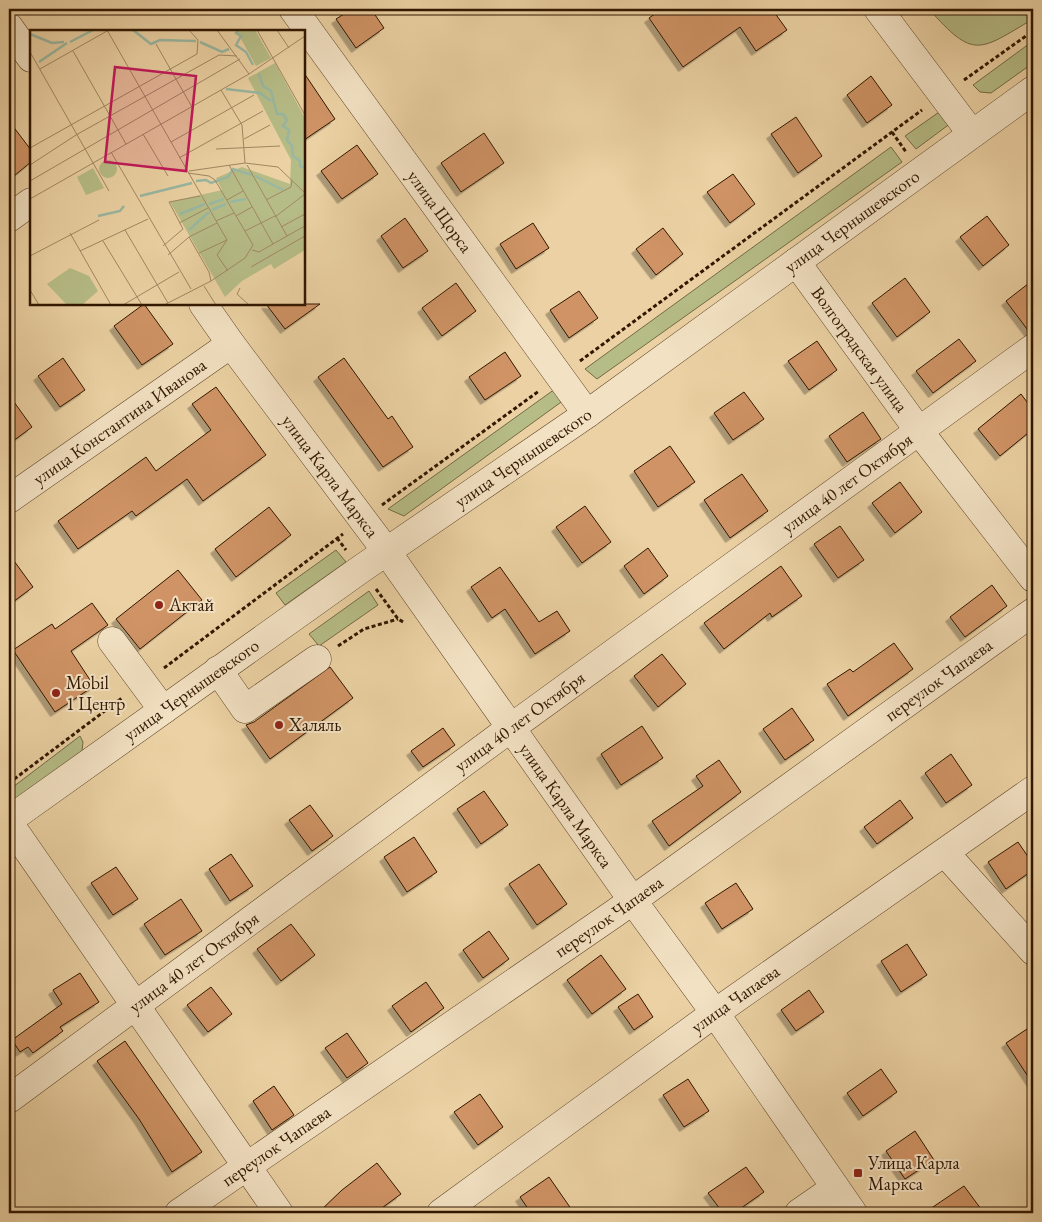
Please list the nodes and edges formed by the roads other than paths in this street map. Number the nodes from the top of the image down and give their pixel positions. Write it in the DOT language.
graph roads {
  1 [pos="292,9"];
  2 [pos="878,9"];
  3 [pos="9,27"];
  4 [pos="30,57"];
  5 [pos="1033,90"];
  6 [pos="972,134"];
  7 [pos="30,203"];
  8 [pos="9,218"];
  9 [pos="796,262"];
  10 [pos="203,305"];
  11 [pos="230,344"];
  12 [pos="1033,348"];
  13 [pos="587,414"];
  14 [pos="919,431"];
  15 [pos="9,499"];
  16 [pos="387,552"];
  17 [pos="1033,578"];
  18 [pos="1033,612"];
  19 [pos="112,641"];
  20 [pos="316,659"];
  21 [pos="218,670"];
  22 [pos="163,710"];
  23 [pos="512,727"];
  24 [pos="1033,790"];
  25 [pos="9,822"];
  26 [pos="946,854"];
  27 [pos="633,901"];
  28 [pos="1033,951"];
  29 [pos="136,1007"];
  30 [pos="715,1013"];
  31 [pos="9,1099"];
  32 [pos="248,1167"];
  33 [pos="835,1188"];
  34 [pos="179,1213"];
  35 [pos="279,1213"];
  36 [pos="441,1213"];
  37 [pos="799,1213"];
  38 [pos="853,1213"];
  1 -- 13 [label="street, улица Щорса"];
  2 -- 6 [label="street"];
  3 -- 4 [label="street"];
  5 -- 6 [label="street, улица Чернышевского"];
  6 -- 9 [label="street, улица Чернышевского"];
  7 -- 8 [label="street"];
  9 -- 13 [label="street, улица Чернышевского"];
  9 -- 14 [label="street, Волгоградская улица"];
  10 -- 11 [label="street, улица Карла Маркса"];
  11 -- 15 [label="street, улица Константина Иванова"];
  11 -- 16 [label="street, улица Карла Маркса"];
  12 -- 14 [label="street, улица 40 лет Октября"];
  13 -- 16 [label="street, улица Чернышевского"];
  14 -- 17 [label="street, Волгоградская улица"];
  14 -- 23 [label="street, улица 40 лет Октября"];
  16 -- 21 [label="street, улица Чернышевского"];
  16 -- 23 [label="street, улица Карла Маркса"];
  18 -- 27 [label="street, переулок Чапаева"];
  19 -- 22 [label="street"];
  20 -- 21 [label="street"];
  21 -- 22 [label="street, улица Чернышевского"];
  22 -- 25 [label="street, улица Чернышевского"];
  23 -- 27 [label="street, улица Карла Маркса"];
  23 -- 29 [label="street, улица 40 лет Октября"];
  24 -- 26 [label="street, улица Чапаева"];
  25 -- 29 [label="street"];
  26 -- 28 [label="street"];
  26 -- 30 [label="street, улица Чапаева"];
  27 -- 30 [label="street, улица Карла Маркса"];
  27 -- 32 [label="street, переулок Чапаева"];
  29 -- 31 [label="street, улица 40 лет Октября"];
  29 -- 32 [label="street"];
  30 -- 33 [label="street, улица Карла Маркса"];
  30 -- 36 [label="street, улица Чапаева"];
  32 -- 34 [label="street, переулок Чапаева"];
  32 -- 35 [label="street"];
  33 -- 37 [label="street"];
  33 -- 38 [label="street, улица Карла Маркса"];
}
